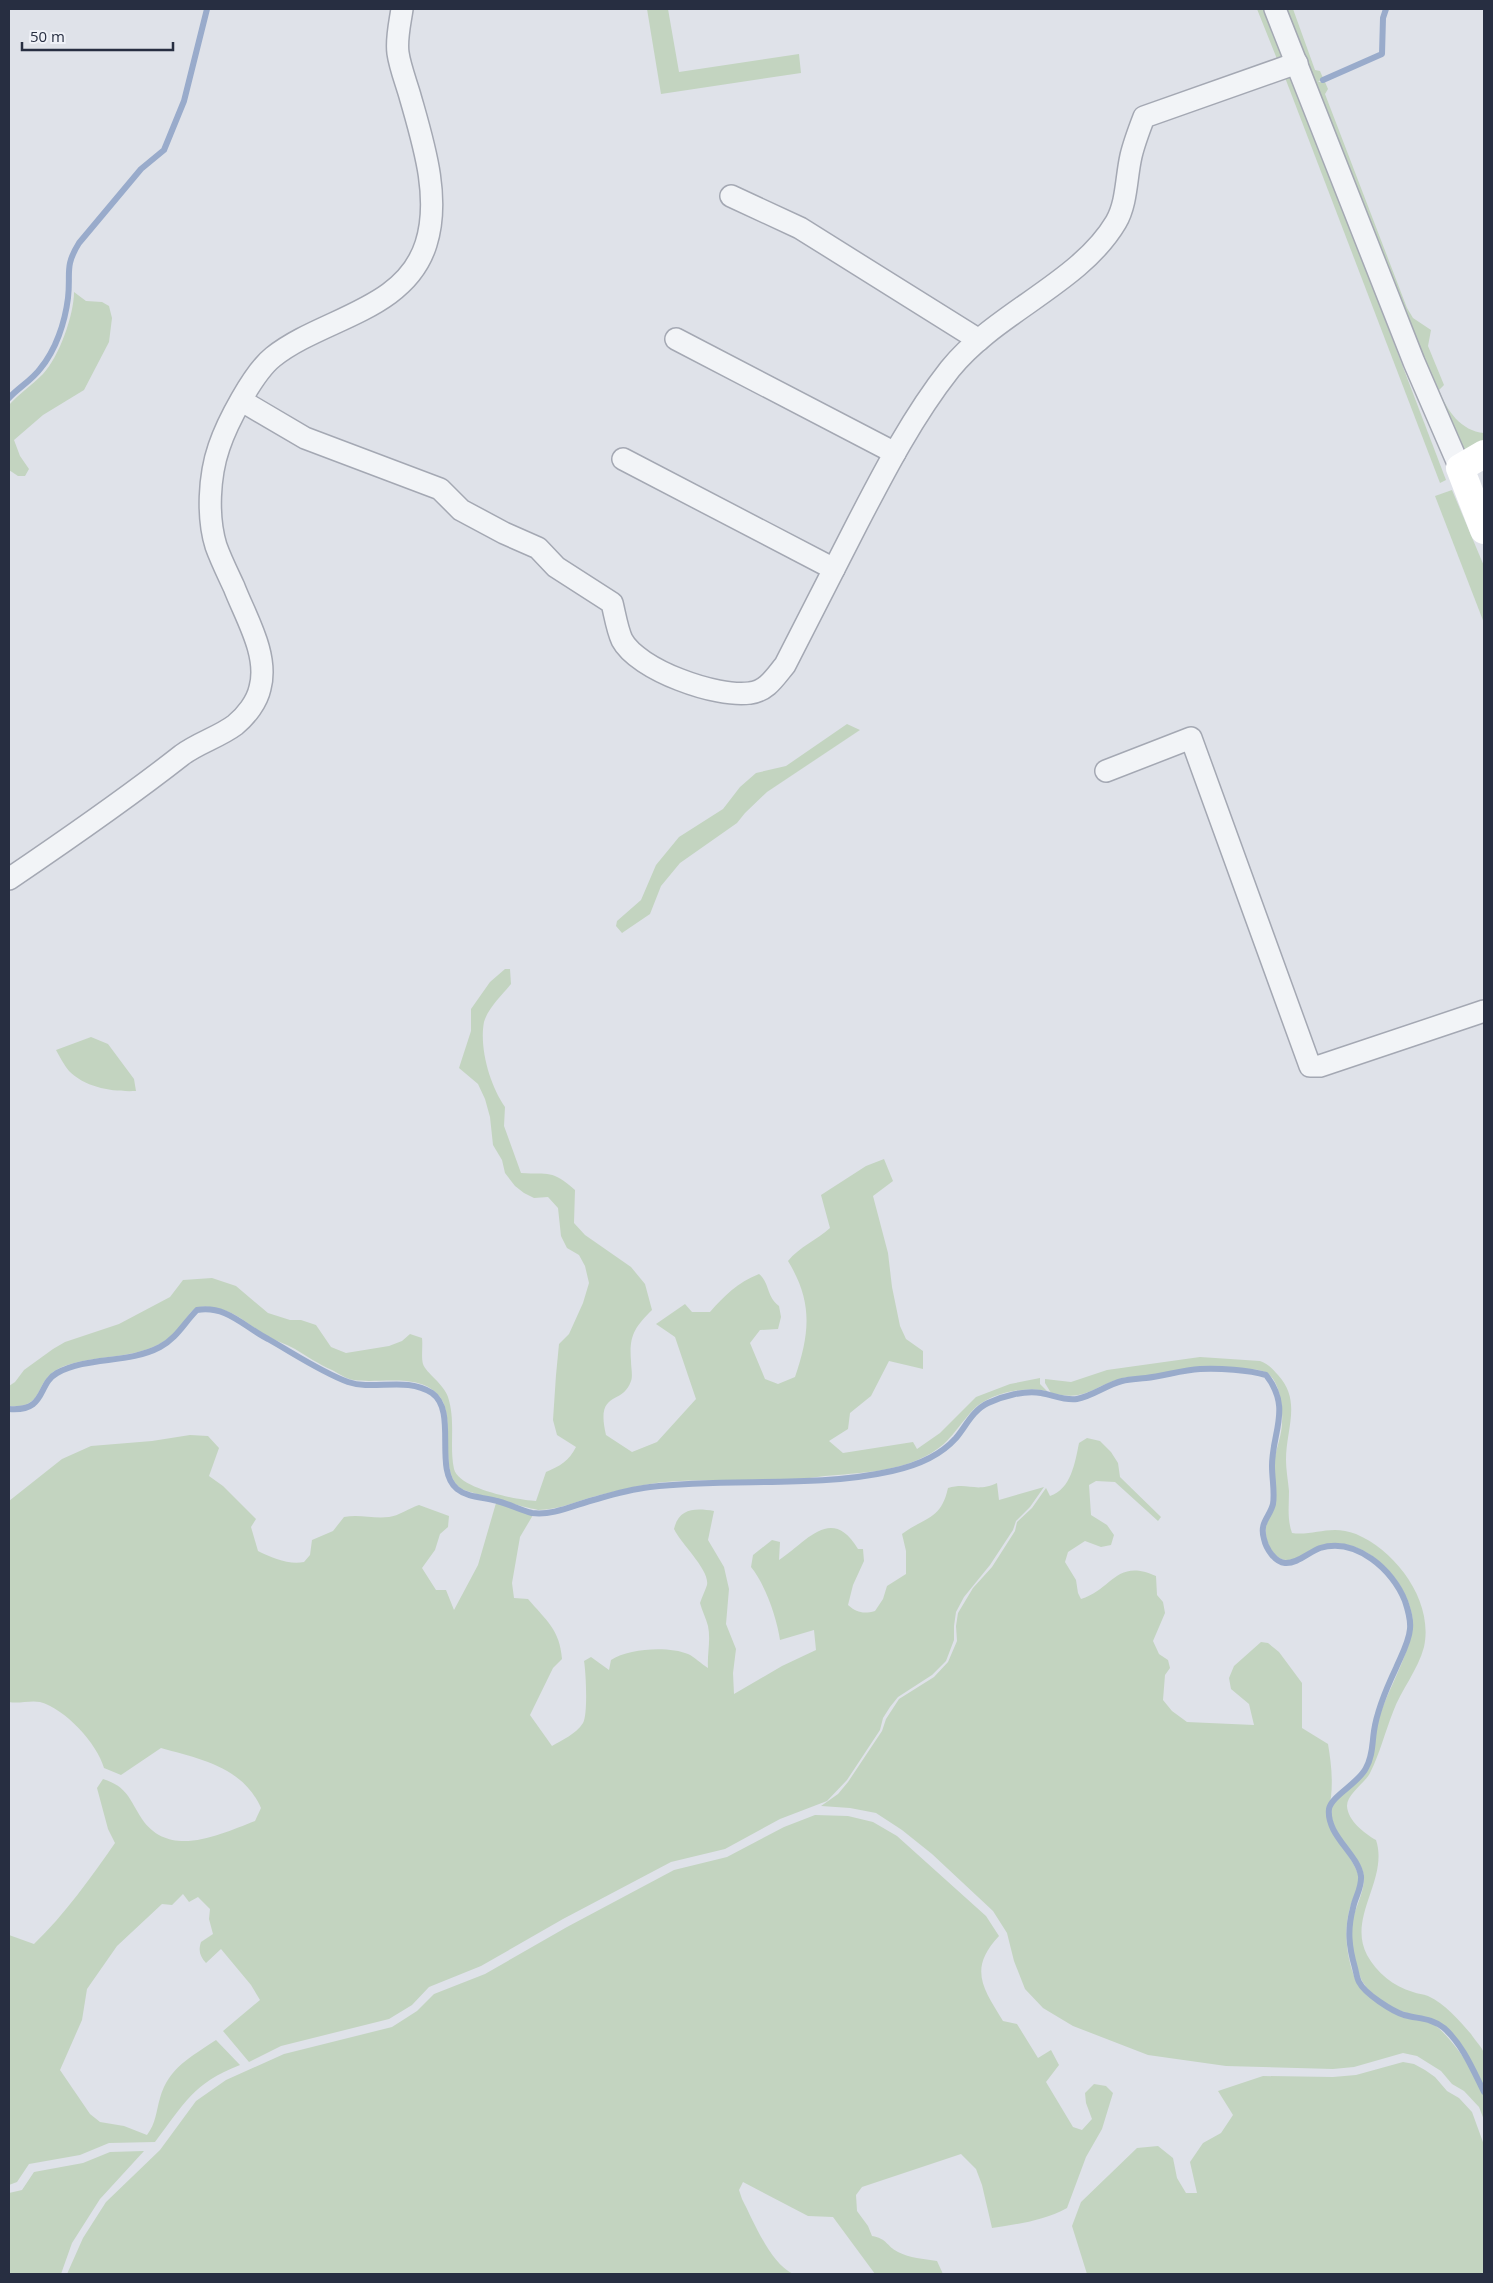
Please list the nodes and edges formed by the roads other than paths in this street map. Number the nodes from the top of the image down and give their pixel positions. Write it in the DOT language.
graph roads {
  1 [pos="402,9"];
  2 [pos="1275,9"];
  3 [pos="1297,63"];
  4 [pos="730,196"];
  5 [pos="676,339"];
  6 [pos="979,340"];
  7 [pos="242,401"];
  8 [pos="895,453"];
  9 [pos="1484,454"];
  10 [pos="623,459"];
  11 [pos="1460,468"];
  12 [pos="1484,530"];
  13 [pos="834,569"];
  14 [pos="1106,771"];
  15 [pos="9,878"];
  16 [pos="1484,1011"];
  1 -- 7 [label="street"];
  2 -- 3 [label="street"];
  3 -- 6 [label="street"];
  3 -- 11 [label="street"];
  4 -- 6 [label="street"];
  5 -- 8 [label="street"];
  6 -- 8 [label="street"];
  7 -- 13 [label="street"];
  7 -- 15 [label="street"];
  8 -- 13 [label="street"];
  9 -- 11 [label="street"];
  10 -- 13 [label="street"];
  11 -- 12 [label="street"];
  14 -- 16 [label="street"];
}
